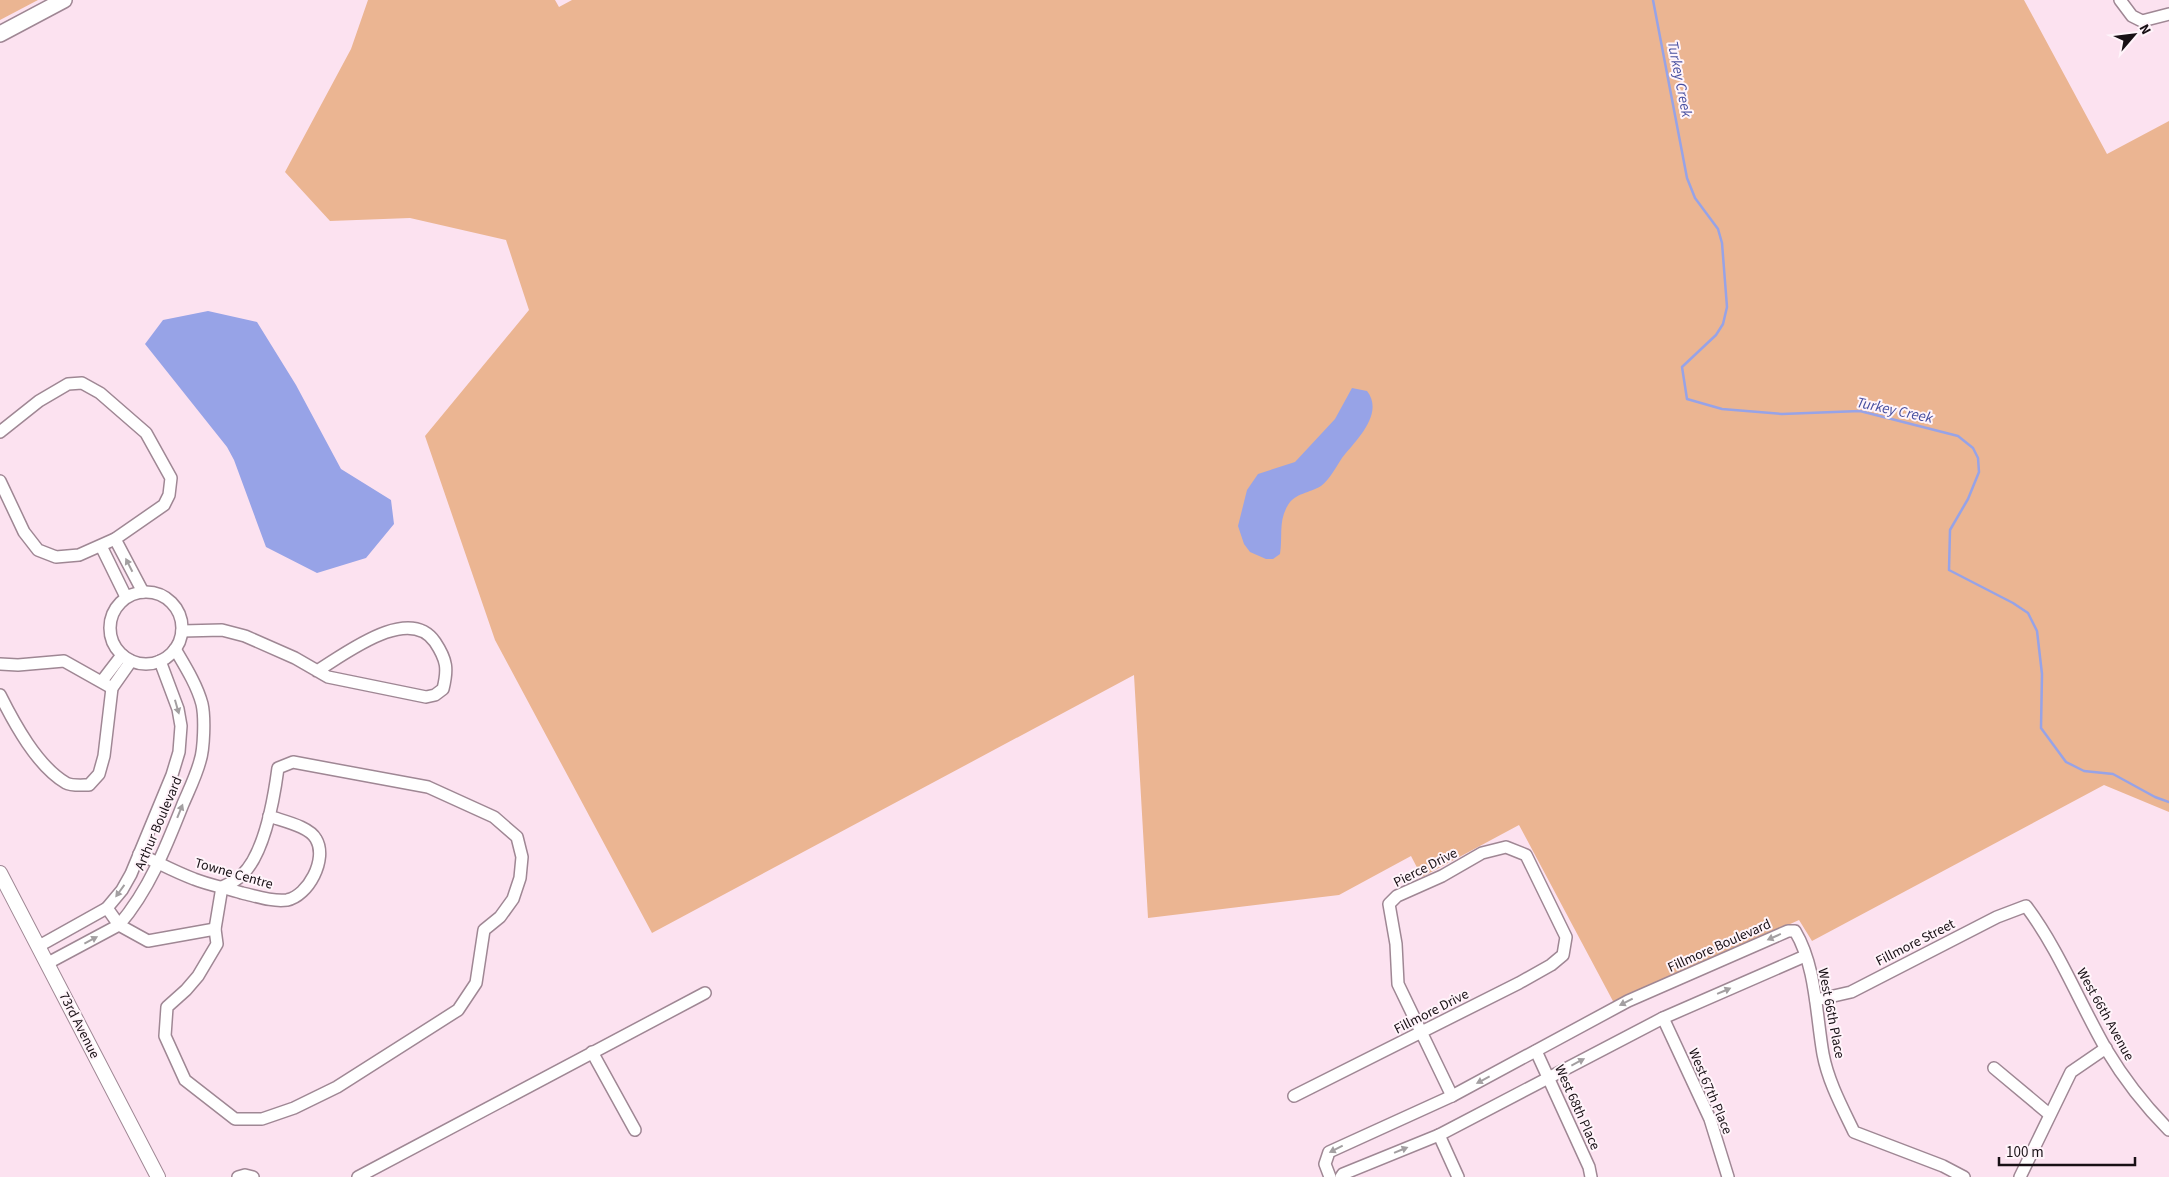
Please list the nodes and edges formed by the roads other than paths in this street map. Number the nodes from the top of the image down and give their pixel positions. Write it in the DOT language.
graph roads {
  1 [pos="64,0"];
  2 [pos="2120,0"];
  3 [pos="2169,14"];
  4 [pos="0,34"];
  5 [pos="0,432"];
  6 [pos="0,481"];
  7 [pos="116,539"];
  8 [pos="101,546"];
  9 [pos="143,592"];
  10 [pos="126,597"];
  11 [pos="182,631"];
  12 [pos="174,649"];
  13 [pos="126,658"];
  14 [pos="160,661"];
  15 [pos="0,664"];
  16 [pos="317,671"];
  17 [pos="107,685"];
  18 [pos="0,695"];
  19 [pos="269,816"];
  20 [pos="138,854"];
  21 [pos="158,862"];
  22 [pos="0,873"];
  23 [pos="222,887"];
  24 [pos="2026,906"];
  25 [pos="107,908"];
  26 [pos="119,925"];
  27 [pos="215,929"];
  28 [pos="1566,937"];
  29 [pos="39,946"];
  30 [pos="1805,956"];
  31 [pos="48,963"];
  32 [pos="705,993"];
  33 [pos="1816,1000"];
  34 [pos="1662,1018"];
  35 [pos="1421,1033"];
  36 [pos="2106,1048"];
  37 [pos="1536,1051"];
  38 [pos="592,1052"];
  39 [pos="1994,1068"];
  40 [pos="1549,1078"];
  41 [pos="1294,1096"];
  42 [pos="1452,1096"];
  43 [pos="2049,1114"];
  44 [pos="635,1130"];
  45 [pos="2169,1130"];
  46 [pos="1439,1135"];
  47 [pos="1940,1172"];
  48 [pos="158,1177"];
  49 [pos="238,1177"];
  50 [pos="253,1177"];
  51 [pos="358,1177"];
  52 [pos="1330,1177"];
  53 [pos="1341,1177"];
  54 [pos="1458,1177"];
  55 [pos="1591,1177"];
  56 [pos="1728,1177"];
  57 [pos="1964,1177"];
  58 [pos="2020,1177"];
  1 -- 4 [label="main road"];
  2 -- 3 [label="street"];
  5 -- 7 [label="street"];
  6 -- 8 [label="street"];
  7 -- 8 [label="street"];
  9 -- 7 [label="street, one-way"];
  8 -- 10 [label="street"];
  9 -- 10 [label="street"];
  9 -- 11 [label="street"];
  10 -- 13 [label="street"];
  11 -- 12 [label="street"];
  11 -- 16 [label="street"];
  12 -- 14 [label="street"];
  21 -- 12 [label="street, Arthur Boulevard, one-way"];
  13 -- 14 [label="street"];
  13 -- 17 [label="street"];
  14 -- 20 [label="street, Arthur Boulevard, one-way"];
  15 -- 17 [label="street"];
  16 -- 16 [label="street"];
  17 -- 18 [label="street"];
  19 -- 23 [label="street"];
  19 -- 23 [label="street, Towne Centre"];
  19 -- 27 [label="street"];
  20 -- 21 [label="street, Towne Centre"];
  20 -- 25 [label="street, Arthur Boulevard, one-way"];
  21 -- 23 [label="street, Towne Centre"];
  21 -- 26 [label="street, Arthur Boulevard"];
  22 -- 29 [label="street, 73rd Avenue"];
  23 -- 27 [label="street"];
  24 -- 33 [label="street, Fillmore Street"];
  24 -- 36 [label="street, West 66th Avenue"];
  25 -- 26 [label="street"];
  25 -- 29 [label="street, Arthur Boulevard"];
  26 -- 27 [label="street"];
  31 -- 26 [label="street, Arthur Boulevard, one-way"];
  28 -- 35 [label="street, Fillmore Drive"];
  28 -- 35 [label="street, Pierce Drive"];
  29 -- 31 [label="street, 73rd Avenue"];
  30 -- 33 [label="street, West 66th Place"];
  34 -- 30 [label="street, one-way"];
  30 -- 37 [label="street, Fillmore Boulevard, one-way"];
  31 -- 48 [label="street, 73rd Avenue"];
  32 -- 38 [label="street"];
  33 -- 47 [label="street, West 66th Place"];
  40 -- 34 [label="street, one-way"];
  34 -- 56 [label="street, West 67th Place"];
  35 -- 41 [label="street, Fillmore Drive"];
  35 -- 42 [label="street, Pierce Drive"];
  36 -- 43 [label="street"];
  36 -- 45 [label="street, West 66th Avenue"];
  37 -- 40 [label="street, West 68th Place"];
  37 -- 42 [label="street, Fillmore Boulevard, one-way"];
  38 -- 44 [label="street"];
  38 -- 51 [label="street"];
  39 -- 43 [label="street"];
  40 -- 46 [label="street"];
  40 -- 55 [label="street, West 68th Place"];
  42 -- 52 [label="street, Fillmore Boulevard, one-way"];
  43 -- 58 [label="street"];
  53 -- 46 [label="street, one-way"];
  46 -- 54 [label="street"];
  47 -- 57 [label="street, West 66th Place"];
  49 -- 50 [label="street"];
}
